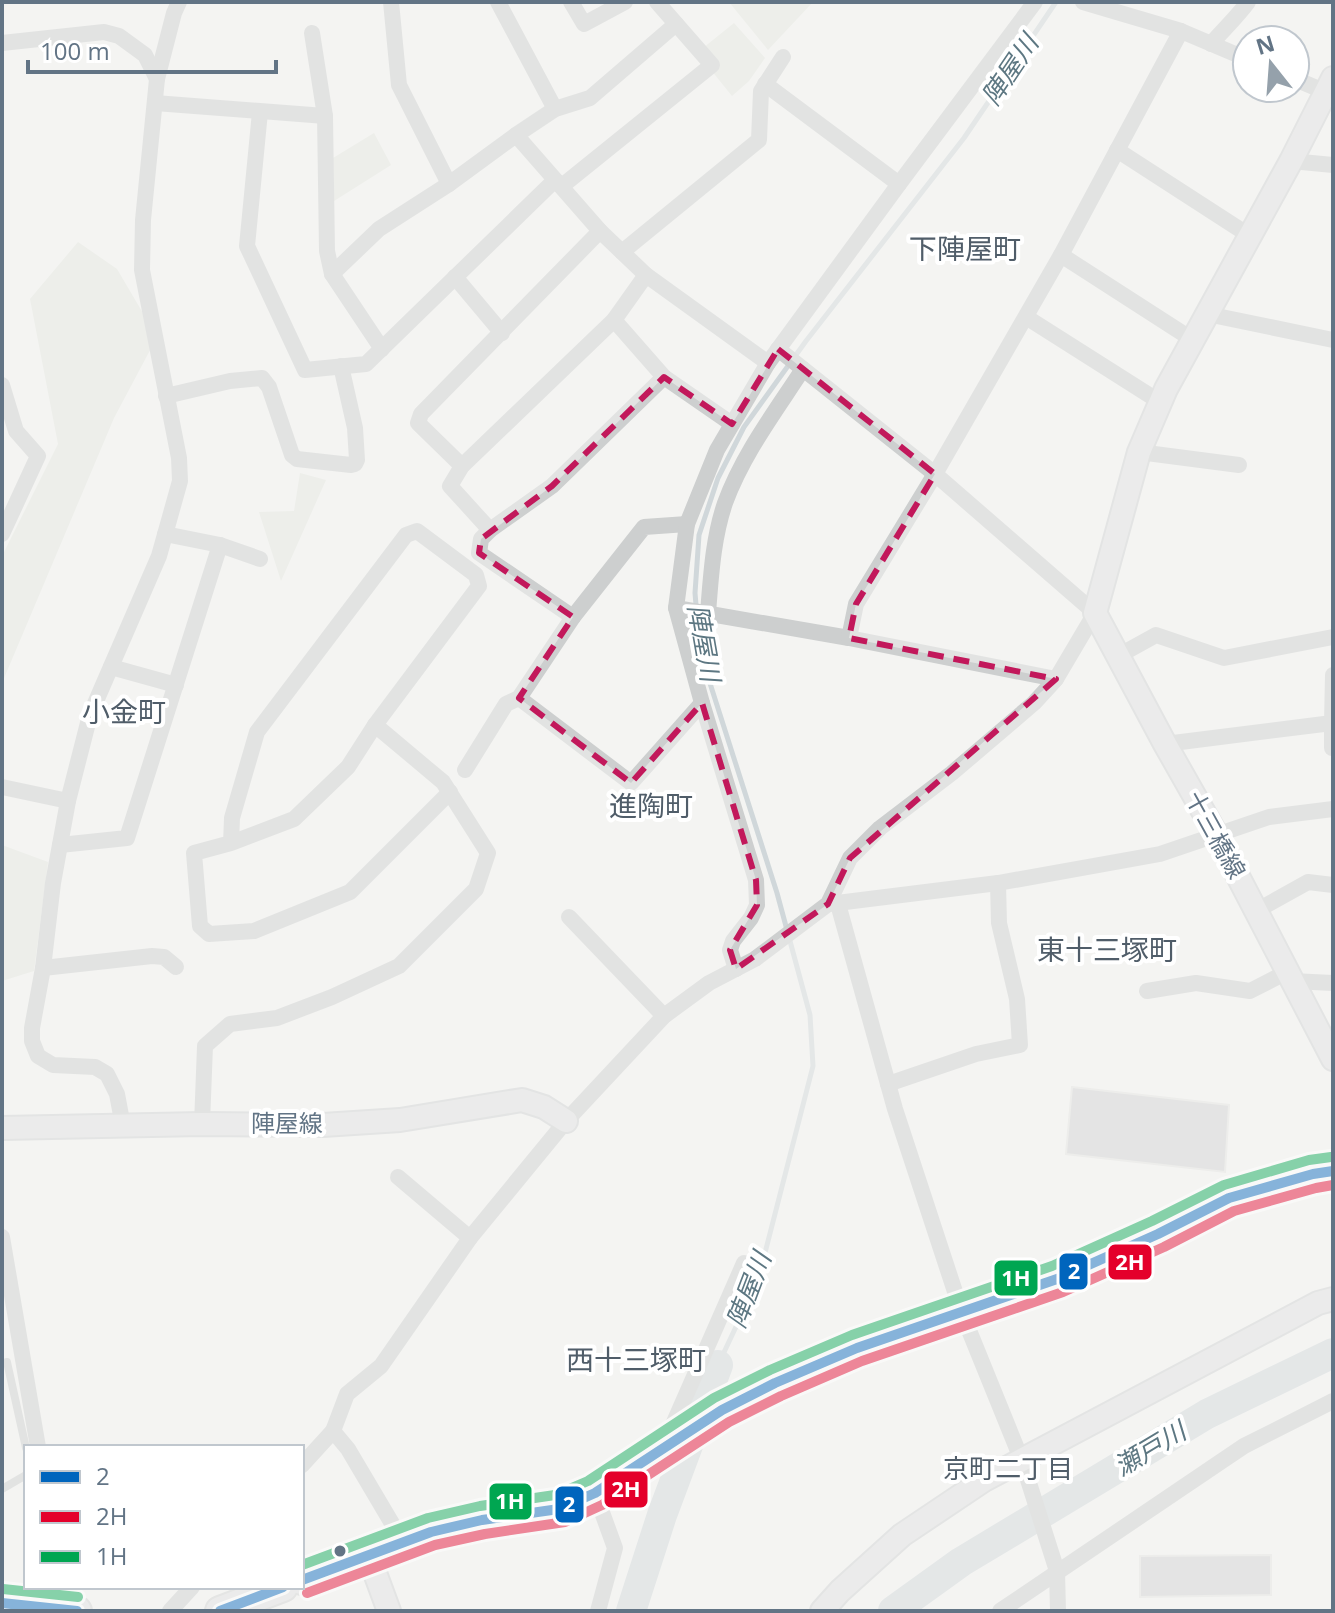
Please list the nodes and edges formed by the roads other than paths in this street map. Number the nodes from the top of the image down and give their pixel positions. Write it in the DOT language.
graph roads {
  1 [pos="179,2"];
  2 [pos="391,2"];
  3 [pos="498,2"];
  4 [pos="571,2"];
  5 [pos="625,2"];
  6 [pos="657,2"];
  7 [pos="1035,2"];
  8 [pos="1083,2"];
  9 [pos="1248,2"];
  10 [pos="1119,7"];
  11 [pos="676,24"];
  12 [pos="1181,31"];
  13 [pos="312,33"];
  14 [pos="2,43"];
  15 [pos="1211,44"];
  16 [pos="1231,52"];
  17 [pos="783,57"];
  18 [pos="157,79"];
  19 [pos="765,84"];
  20 [pos="1329,85"];
  21 [pos="155,103"];
  22 [pos="555,109"];
  23 [pos="260,112"];
  24 [pos="325,116"];
  25 [pos="516,135"];
  26 [pos="1117,150"];
  27 [pos="1291,161"];
  28 [pos="1333,165"];
  29 [pos="558,183"];
  30 [pos="449,184"];
  31 [pos="899,184"];
  32 [pos="600,231"];
  33 [pos="1250,236"];
  34 [pos="622,252"];
  35 [pos="1061,255"];
  36 [pos="332,274"];
  37 [pos="646,275"];
  38 [pos="455,277"];
  39 [pos="1207,314"];
  40 [pos="1026,317"];
  41 [pos="614,320"];
  42 [pos="502,333"];
  43 [pos="1193,340"];
  44 [pos="1333,340"];
  45 [pos="382,349"];
  46 [pos="777,356"];
  47 [pos="341,366"];
  48 [pos="802,368"];
  49 [pos="664,377"];
  50 [pos="2,385"];
  51 [pos="166,396"];
  52 [pos="1160,402"];
  53 [pos="732,424"];
  54 [pos="1139,452"];
  55 [pos="1239,465"];
  56 [pos="462,466"];
  57 [pos="935,474"];
  58 [pos="687,524"];
  59 [pos="490,530"];
  60 [pos="2,534"];
  61 [pos="165,534"];
  62 [pos="220,545"];
  63 [pos="260,559"];
  64 [pos="680,609"];
  65 [pos="705,613"];
  66 [pos="1095,613"];
  67 [pos="573,617"];
  68 [pos="1333,637"];
  69 [pos="849,638"];
  70 [pos="1118,656"];
  71 [pos="111,667"];
  72 [pos="1333,675"];
  73 [pos="1056,679"];
  74 [pos="176,685"];
  75 [pos="519,698"];
  76 [pos="702,703"];
  77 [pos="1332,723"];
  78 [pos="375,725"];
  79 [pos="1165,744"];
  80 [pos="1332,748"];
  81 [pos="465,770"];
  82 [pos="2,787"];
  83 [pos="450,792"];
  84 [pos="68,801"];
  85 [pos="1333,809"];
  86 [pos="1216,834"];
  87 [pos="231,843"];
  88 [pos="60,845"];
  89 [pos="998,883"];
  90 [pos="1333,885"];
  91 [pos="833,904"];
  92 [pos="1256,911"];
  93 [pos="569,917"];
  94 [pos="176,967"];
  95 [pos="43,968"];
  96 [pos="736,969"];
  97 [pos="1290,977"];
  98 [pos="1333,983"];
  99 [pos="1147,991"];
  100 [pos="664,1016"];
  101 [pos="1333,1059"];
  102 [pos="888,1084"];
  103 [pos="566,1121"];
  104 [pos="202,1124"];
  105 [pos="123,1126"];
  106 [pos="2,1128"];
  107 [pos="1333,1171"];
  108 [pos="398,1177"];
  109 [pos="2,1237"];
  110 [pos="470,1238"];
  111 [pos="744,1263"];
  112 [pos="1333,1299"];
  113 [pos="962,1313"];
  114 [pos="7,1362"];
  115 [pos="1333,1401"];
  116 [pos="333,1431"];
  117 [pos="25,1445"];
  118 [pos="38,1445"];
  119 [pos="665,1448"];
  120 [pos="304,1463"];
  121 [pos="1025,1470"];
  122 [pos="24,1476"];
  123 [pos="2,1489"];
  124 [pos="595,1493"];
  125 [pos="403,1542"];
  126 [pos="368,1554"];
  127 [pos="1055,1565"];
  128 [pos="304,1579"];
  129 [pos="61,1589"];
  130 [pos="190,1589"];
  131 [pos="278,1589"];
  132 [pos="2,1603"];
  133 [pos="65,1610"];
  134 [pos="77,1611"];
  135 [pos="170,1611"];
  136 [pos="220,1611"];
  137 [pos="389,1611"];
  138 [pos="598,1611"];
  139 [pos="822,1611"];
  140 [pos="1000,1611"];
  141 [pos="1058,1611"];
  1 -- 18 [label="street"];
  2 -- 30 [label="street"];
  3 -- 22 [label="street"];
  4 -- 5 [label="street"];
  6 -- 11 [label="street"];
  7 -- 31 [label="street"];
  8 -- 10 [label="street"];
  9 -- 15 [label="street"];
  10 -- 12 [label="street"];
  11 -- 22 [label="street"];
  11 -- 29 [label="street"];
  12 -- 15 [label="street"];
  12 -- 26 [label="street"];
  13 -- 24 [label="street"];
  14 -- 18 [label="street"];
  15 -- 16 [label="street"];
  17 -- 19 [label="street"];
  18 -- 21 [label="street"];
  19 -- 31 [label="street"];
  19 -- 34 [label="street"];
  20 -- 27 [label="street"];
  21 -- 23 [label="street"];
  21 -- 51 [label="street"];
  22 -- 25 [label="street"];
  23 -- 24 [label="street"];
  23 -- 47 [label="street"];
  24 -- 36 [label="street"];
  25 -- 29 [label="street"];
  25 -- 30 [label="street"];
  26 -- 33 [label="street"];
  26 -- 35 [label="street"];
  27 -- 28 [label="street"];
  27 -- 33 [label="street"];
  29 -- 32 [label="street"];
  29 -- 38 [label="street"];
  30 -- 36 [label="street"];
  31 -- 46 [label="street"];
  32 -- 34 [label="street"];
  32 -- 42 [label="street"];
  33 -- 39 [label="street"];
  34 -- 37 [label="street"];
  35 -- 40 [label="street"];
  35 -- 43 [label="street"];
  36 -- 45 [label="street"];
  37 -- 41 [label="street"];
  37 -- 46 [label="street"];
  38 -- 42 [label="street"];
  38 -- 45 [label="street"];
  39 -- 43 [label="street"];
  39 -- 44 [label="street"];
  40 -- 52 [label="street"];
  40 -- 57 [label="street"];
  41 -- 49 [label="street"];
  41 -- 56 [label="street"];
  42 -- 56 [label="street"];
  43 -- 52 [label="street"];
  45 -- 47 [label="street"];
  46 -- 48 [label="street"];
  46 -- 53 [label="street"];
  47 -- 51 [label="street"];
  48 -- 57 [label="street"];
  48 -- 65 [label="street"];
  49 -- 53 [label="street"];
  49 -- 59 [label="street"];
  50 -- 60 [label="street"];
  51 -- 61 [label="street"];
  52 -- 54 [label="street"];
  53 -- 58 [label="street"];
  54 -- 55 [label="street"];
  54 -- 66 [label="street"];
  56 -- 59 [label="street"];
  57 -- 66 [label="street"];
  57 -- 69 [label="street"];
  58 -- 64 [label="street"];
  58 -- 67 [label="street"];
  59 -- 67 [label="street"];
  61 -- 62 [label="street"];
  61 -- 71 [label="street"];
  62 -- 63 [label="street"];
  62 -- 74 [label="street"];
  64 -- 65 [label="street"];
  64 -- 76 [label="street"];
  65 -- 69 [label="street"];
  66 -- 70 [label="street, 十三橋線"];
  66 -- 73 [label="street"];
  67 -- 75 [label="street"];
  68 -- 70 [label="street"];
  69 -- 73 [label="street"];
  70 -- 79 [label="street, 十三橋線"];
  71 -- 74 [label="street"];
  71 -- 84 [label="street"];
  72 -- 77 [label="street"];
  73 -- 91 [label="street"];
  74 -- 88 [label="street"];
  75 -- 76 [label="street"];
  75 -- 81 [label="street"];
  76 -- 96 [label="street"];
  77 -- 79 [label="street"];
  77 -- 80 [label="street"];
  78 -- 83 [label="street"];
  78 -- 87 [label="street"];
  78 -- 87 [label="street"];
  79 -- 86 [label="street, 十三橋線"];
  82 -- 84 [label="street"];
  83 -- 87 [label="street"];
  83 -- 104 [label="street"];
  84 -- 88 [label="street"];
  85 -- 86 [label="street"];
  86 -- 89 [label="street"];
  86 -- 92 [label="street, 十三橋線"];
  88 -- 95 [label="street"];
  89 -- 91 [label="street"];
  89 -- 102 [label="street"];
  90 -- 92 [label="street"];
  91 -- 96 [label="street"];
  91 -- 102 [label="street"];
  92 -- 97 [label="street, 十三橋線"];
  93 -- 100 [label="street"];
  94 -- 95 [label="street"];
  95 -- 105 [label="street"];
  96 -- 100 [label="street"];
  97 -- 98 [label="street"];
  97 -- 99 [label="street"];
  97 -- 101 [label="street, 十三橋線"];
  100 -- 103 [label="street"];
  102 -- 113 [label="street"];
  103 -- 104 [label="street, 陣屋線"];
  103 -- 110 [label="street"];
  104 -- 105 [label="street, 陣屋線"];
  105 -- 106 [label="street, 陣屋線"];
  107 -- 113 [label="highway"];
  108 -- 110 [label="street"];
  109 -- 118 [label="street"];
  110 -- 116 [label="street"];
  111 -- 119 [label="street"];
  112 -- 121 [label="street"];
  113 -- 119 [label="highway"];
  113 -- 121 [label="street"];
  114 -- 117 [label="lane"];
  115 -- 127 [label="street"];
  116 -- 120 [label="street"];
  116 -- 125 [label="street"];
  119 -- 124 [label="highway"];
  121 -- 127 [label="street"];
  121 -- 139 [label="street"];
  122 -- 123 [label="lane"];
  124 -- 125 [label="highway"];
  124 -- 138 [label="street"];
  125 -- 126 [label="highway"];
  126 -- 128 [label="highway"];
  126 -- 137 [label="street"];
  127 -- 140 [label="street"];
  127 -- 141 [label="street"];
  129 -- 133 [label="street"];
  130 -- 135 [label="street"];
  131 -- 136 [label="highway"];
  132 -- 133 [label="highway"];
  133 -- 134 [label="highway"];
}
